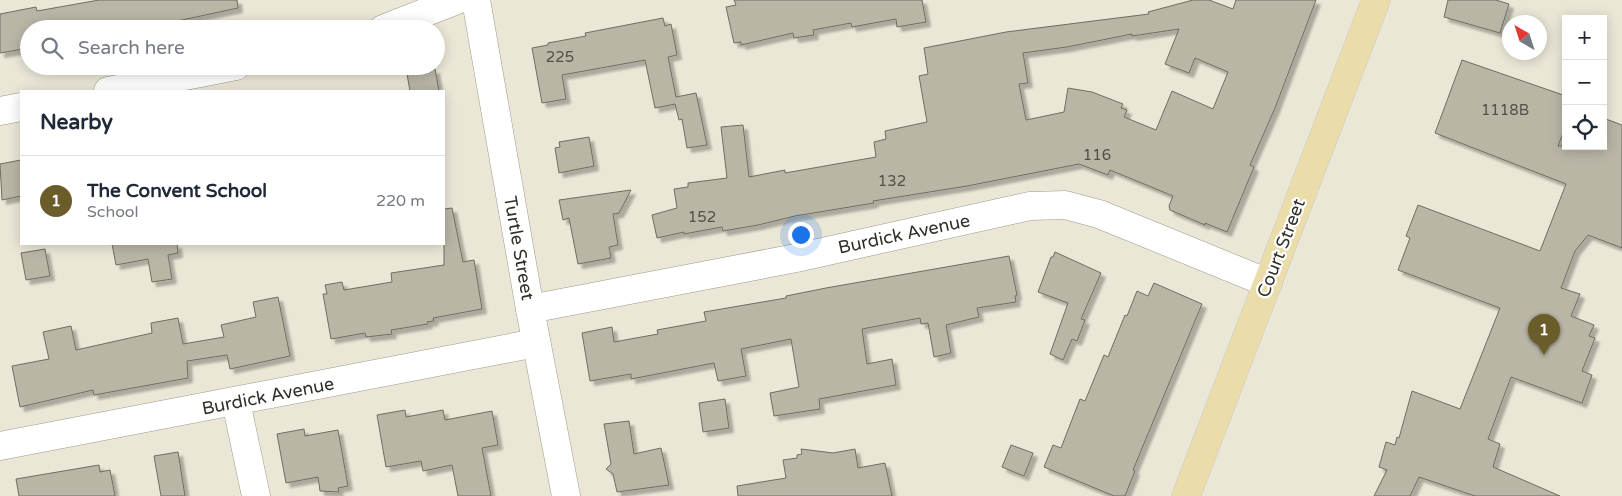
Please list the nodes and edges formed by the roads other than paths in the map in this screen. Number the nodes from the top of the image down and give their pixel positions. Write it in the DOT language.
graph roads {
  1 [pos="457,0"];
  2 [pos="476,0"];
  3 [pos="1376,0"];
  4 [pos="406,20"];
  5 [pos="190,75"];
  6 [pos="113,90"];
  7 [pos="20,108"];
  8 [pos="0,112"];
  9 [pos="1268,283"];
  10 [pos="530,309"];
  11 [pos="536,343"];
  12 [pos="236,402"];
  13 [pos="0,446"];
  14 [pos="256,496"];
  15 [pos="566,496"];
  16 [pos="1186,496"];
  1 -- 4 [label="street"];
  2 -- 10 [label="street, Turtle Street"];
  3 -- 9 [label="main road, Court Street"];
  5 -- 6 [label="street"];
  7 -- 8 [label="street"];
  9 -- 10 [label="street, Burdick Avenue"];
  9 -- 16 [label="main road, Court Street"];
  10 -- 11 [label="street, Turtle Street"];
  11 -- 12 [label="street, Burdick Avenue"];
  11 -- 15 [label="street, Turtle Street"];
  12 -- 13 [label="street, Burdick Avenue"];
  12 -- 14 [label="street"];
}
